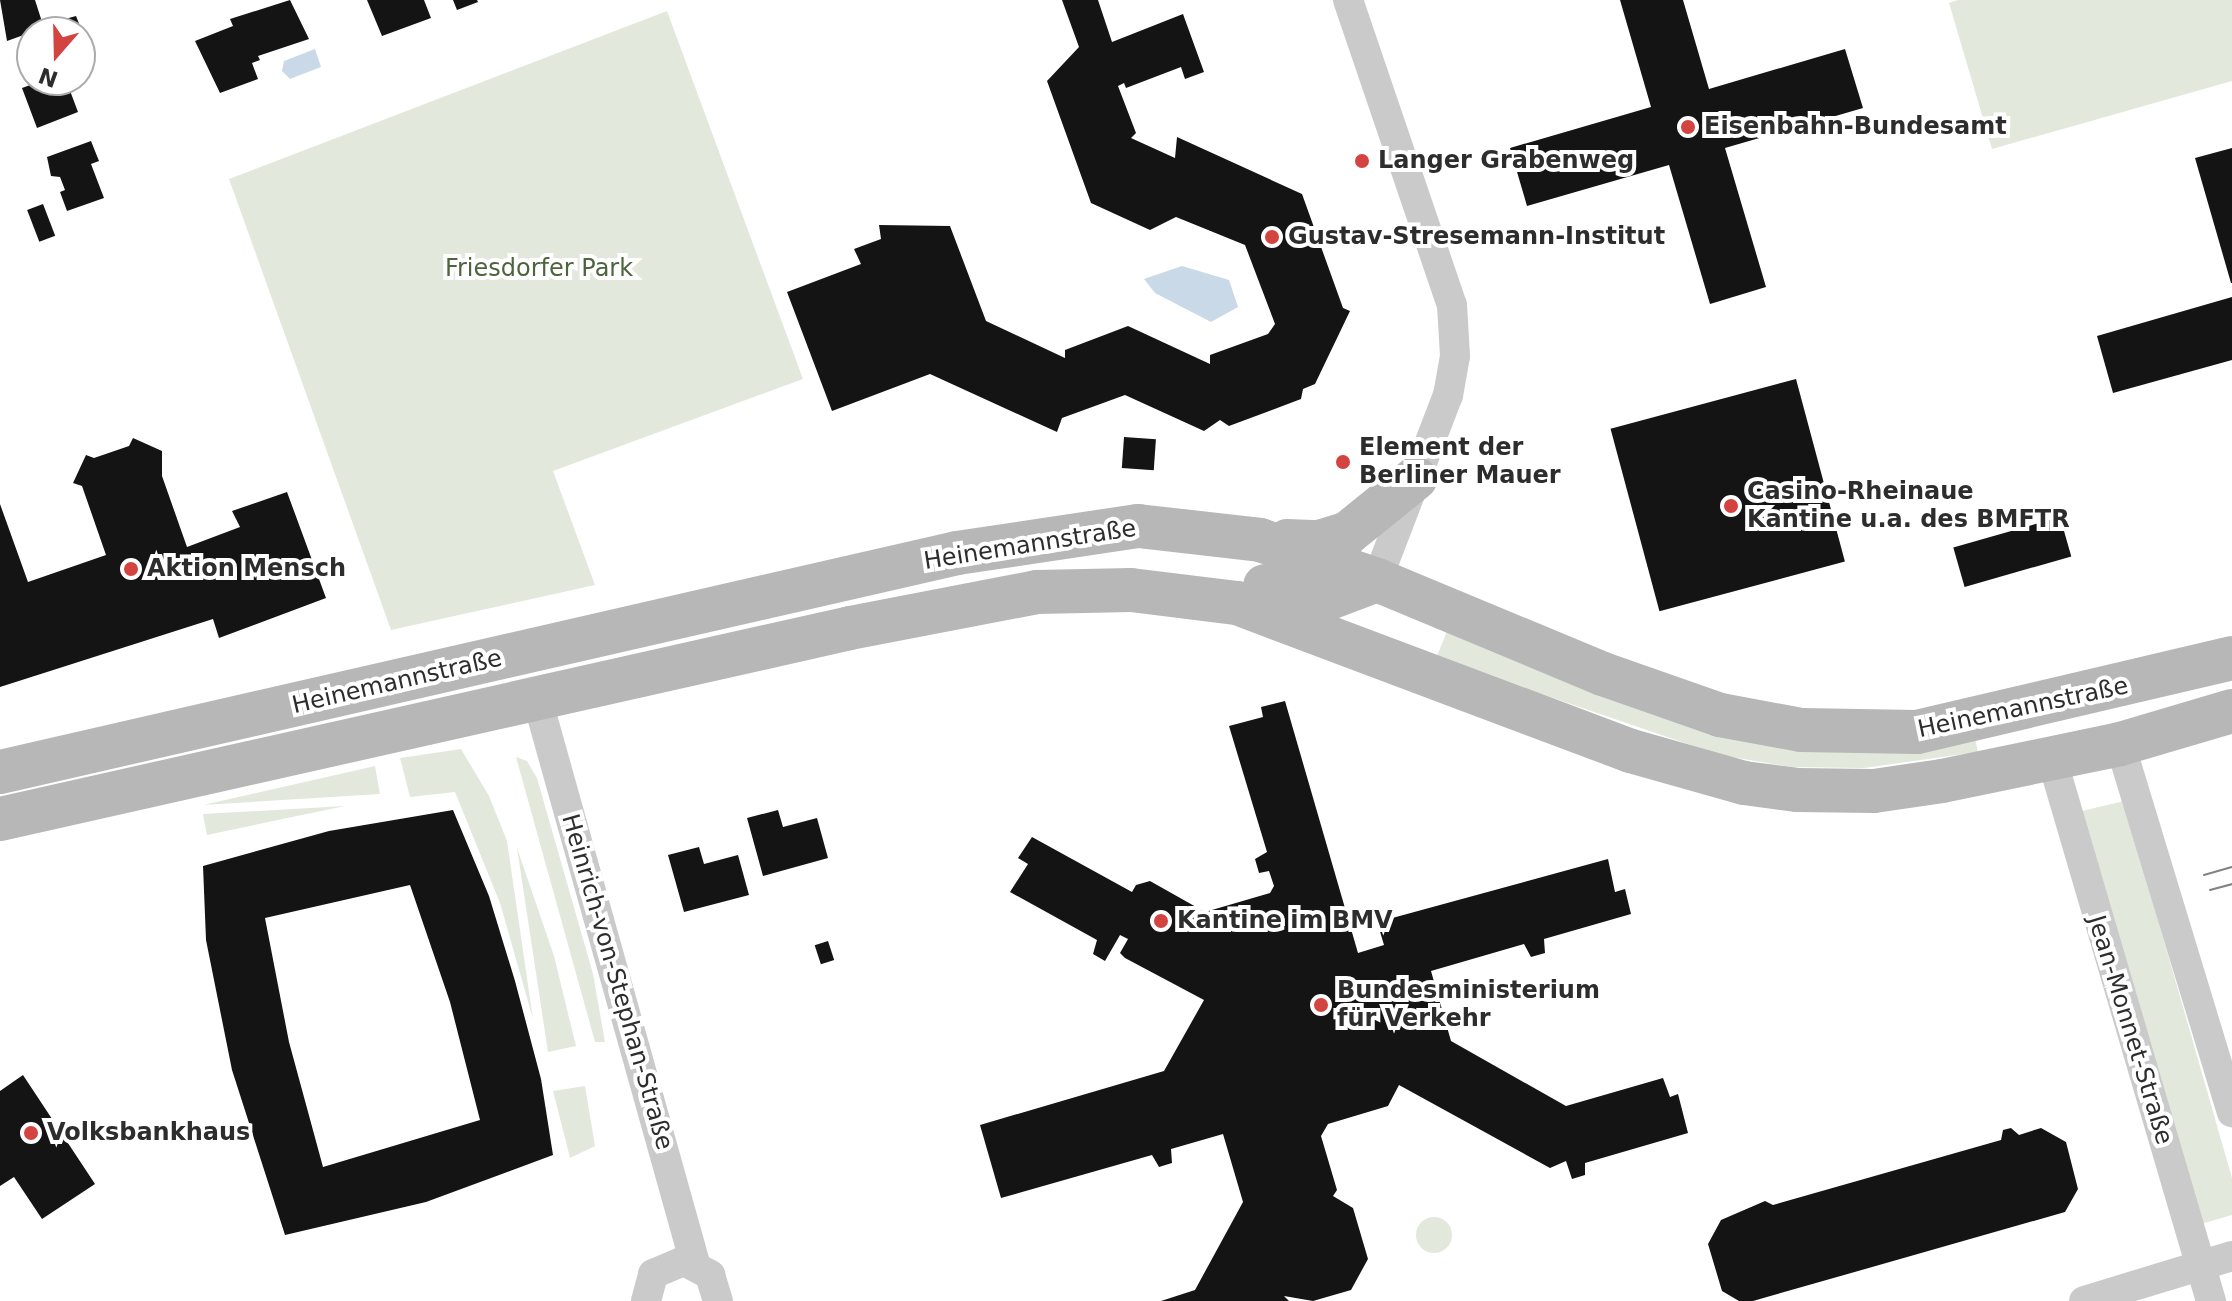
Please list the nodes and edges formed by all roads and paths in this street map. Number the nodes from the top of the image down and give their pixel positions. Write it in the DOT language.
graph roads {
  1 [pos="1348,0"];
  2 [pos="1416,478"];
  3 [pos="1260,540"];
  4 [pos="1377,580"];
  5 [pos="1037,592"];
  6 [pos="1353,645"];
  7 [pos="524,653"];
  8 [pos="2232,658"];
  9 [pos="2094,693"];
  10 [pos="538,702"];
  11 [pos="2041,706"];
  12 [pos="2232,711"];
  13 [pos="2120,744"];
  14 [pos="2052,759"];
  15 [pos="0,772"];
  16 [pos="0,819"];
  17 [pos="2232,1112"];
  18 [pos="2232,1256"];
  19 [pos="695,1263"];
  20 [pos="2201,1265"];
  21 [pos="646,1301"];
  22 [pos="718,1301"];
  23 [pos="2084,1301"];
  24 [pos="2211,1301"];
  1 -- 2 [label="street"];
  2 -- 3 [label="main road"];
  2 -- 4 [label="street"];
  3 -- 4 [label="main road, Heinemannstraße"];
  3 -- 7 [label="main road, Heinemannstraße"];
  4 -- 5 [label="main road"];
  4 -- 6 [label="main road"];
  4 -- 11 [label="main road, Heinemannstraße"];
  5 -- 6 [label="main road, Heinemannstraße"];
  5 -- 10 [label="main road, Heinemannstraße"];
  6 -- 14 [label="main road, Heinemannstraße"];
  7 -- 10 [label="main road"];
  7 -- 15 [label="main road, Heinemannstraße"];
  8 -- 9 [label="main road, Heinemannstraße"];
  9 -- 11 [label="main road, Heinemannstraße"];
  9 -- 13 [label="main road"];
  10 -- 16 [label="main road, Heinemannstraße"];
  10 -- 19 [label="street, Heinrich-von-Stephan-Straße"];
  11 -- 14 [label="main road"];
  12 -- 13 [label="main road, Heinemannstraße"];
  13 -- 14 [label="main road, Heinemannstraße"];
  13 -- 17 [label="street"];
  14 -- 20 [label="street, Jean-Monnet-Straße"];
  18 -- 20 [label="street"];
  19 -- 21 [label="street"];
  19 -- 22 [label="street, Heinrich-von-Stephan-Straße"];
  20 -- 23 [label="street"];
  20 -- 24 [label="street, Jean-Monnet-Straße"];
}
